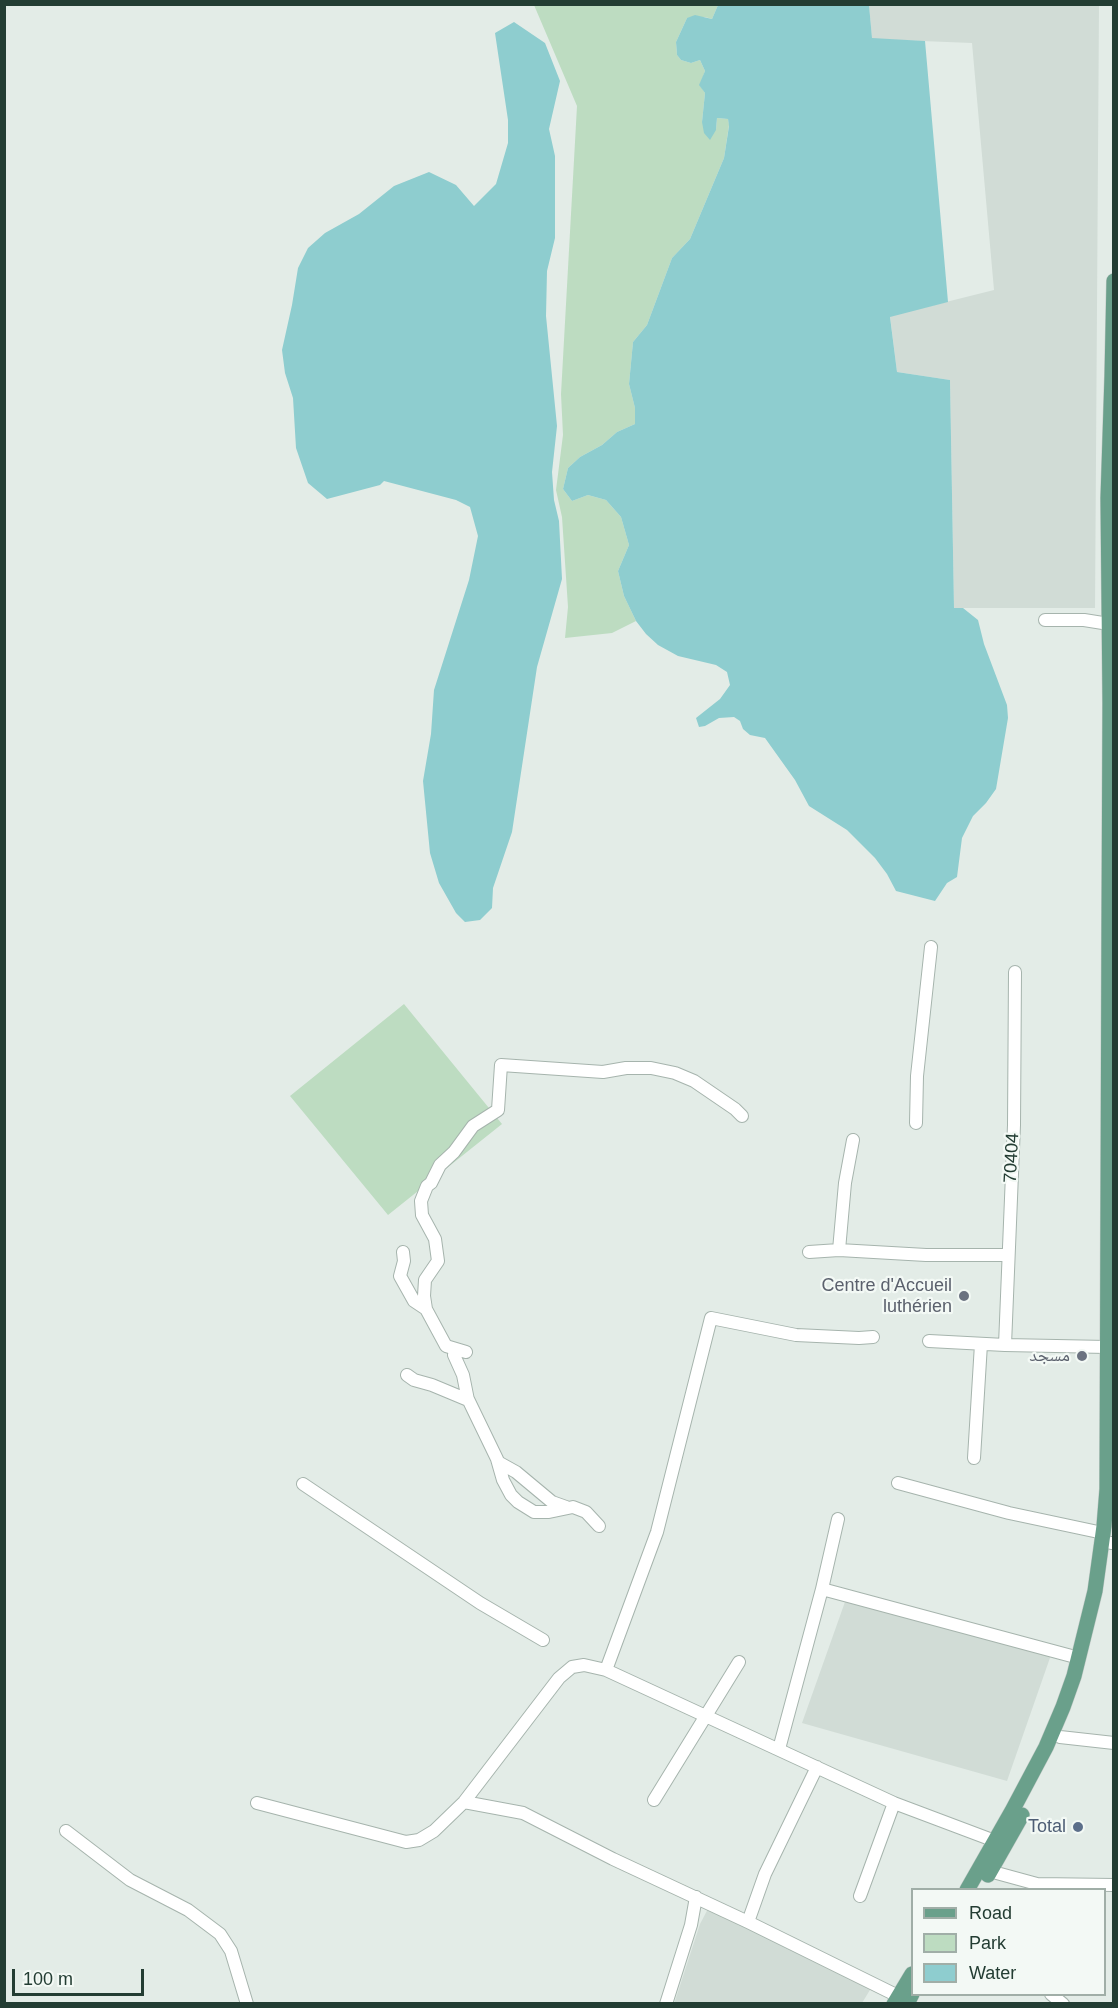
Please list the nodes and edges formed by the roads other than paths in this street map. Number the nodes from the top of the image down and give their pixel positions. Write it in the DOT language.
graph roads {
  1 [pos="1113,281"];
  2 [pos="1112,422"];
  3 [pos="1045,620"];
  4 [pos="1109,624"];
  5 [pos="1111,908"];
  6 [pos="931,947"];
  7 [pos="1016,972"];
  8 [pos="742,1116"];
  9 [pos="916,1123"];
  10 [pos="853,1140"];
  11 [pos="839,1250"];
  12 [pos="403,1252"];
  13 [pos="809,1252"];
  14 [pos="1008,1255"];
  15 [pos="426,1309"];
  16 [pos="873,1337"];
  17 [pos="929,1341"];
  18 [pos="981,1344"];
  19 [pos="1005,1345"];
  20 [pos="1107,1347"];
  21 [pos="407,1375"];
  22 [pos="1110,1387"];
  23 [pos="467,1397"];
  24 [pos="974,1458"];
  25 [pos="498,1462"];
  26 [pos="898,1483"];
  27 [pos="303,1484"];
  28 [pos="567,1508"];
  29 [pos="838,1519"];
  30 [pos="599,1526"];
  31 [pos="1110,1535"];
  32 [pos="822,1589"];
  33 [pos="543,1640"];
  34 [pos="1079,1658"];
  35 [pos="739,1662"];
  36 [pos="606,1670"];
  37 [pos="706,1715"];
  38 [pos="1056,1735"];
  39 [pos="1113,1743"];
  40 [pos="779,1749"];
  41 [pos="817,1767"];
  42 [pos="654,1800"];
  43 [pos="257,1803"];
  44 [pos="464,1803"];
  45 [pos="894,1803"];
  46 [pos="66,1831"];
  47 [pos="995,1841"];
  48 [pos="985,1870"];
  49 [pos="1113,1885"];
  50 [pos="969,1888"];
  51 [pos="979,1888"];
  52 [pos="860,1896"];
  53 [pos="696,1897"];
  54 [pos="748,1922"];
  55 [pos="911,1977"];
  56 [pos="903,1999"];
  57 [pos="247,2004"];
  58 [pos="666,2004"];
  1 -- 2 [label="main road"];
  2 -- 4 [label="main road"];
  3 -- 4 [label="street"];
  4 -- 5 [label="main road"];
  5 -- 20 [label="main road"];
  6 -- 9 [label="street"];
  7 -- 14 [label="street, 70404"];
  8 -- 15 [label="street"];
  10 -- 11 [label="street"];
  11 -- 13 [label="street"];
  11 -- 14 [label="street"];
  12 -- 15 [label="street"];
  14 -- 19 [label="street, 70404"];
  15 -- 23 [label="street"];
  16 -- 36 [label="street"];
  17 -- 18 [label="street"];
  18 -- 19 [label="street"];
  18 -- 24 [label="street"];
  19 -- 20 [label="street"];
  20 -- 22 [label="main road"];
  21 -- 23 [label="street"];
  22 -- 31 [label="main road"];
  23 -- 25 [label="street"];
  25 -- 28 [label="street"];
  25 -- 28 [label="street"];
  26 -- 31 [label="street"];
  27 -- 33 [label="street"];
  28 -- 30 [label="street"];
  29 -- 32 [label="street"];
  31 -- 34 [label="main road"];
  31 -- 38 [label="main road"];
  32 -- 34 [label="street"];
  32 -- 40 [label="street"];
  34 -- 38 [label="main road"];
  35 -- 37 [label="street"];
  36 -- 37 [label="street"];
  36 -- 44 [label="street"];
  37 -- 40 [label="street"];
  37 -- 42 [label="street"];
  38 -- 39 [label="street"];
  38 -- 47 [label="main road"];
  38 -- 48 [label="main road"];
  40 -- 41 [label="street"];
  41 -- 45 [label="street"];
  41 -- 54 [label="street"];
  43 -- 44 [label="street"];
  44 -- 53 [label="street"];
  45 -- 47 [label="street"];
  45 -- 52 [label="street"];
  46 -- 57 [label="street"];
  47 -- 48 [label="main road"];
  48 -- 49 [label="street"];
  48 -- 50 [label="main road"];
  48 -- 51 [label="main road"];
  53 -- 54 [label="street"];
  53 -- 58 [label="street"];
  54 -- 56 [label="street"];
  55 -- 56 [label="main road"];
}
